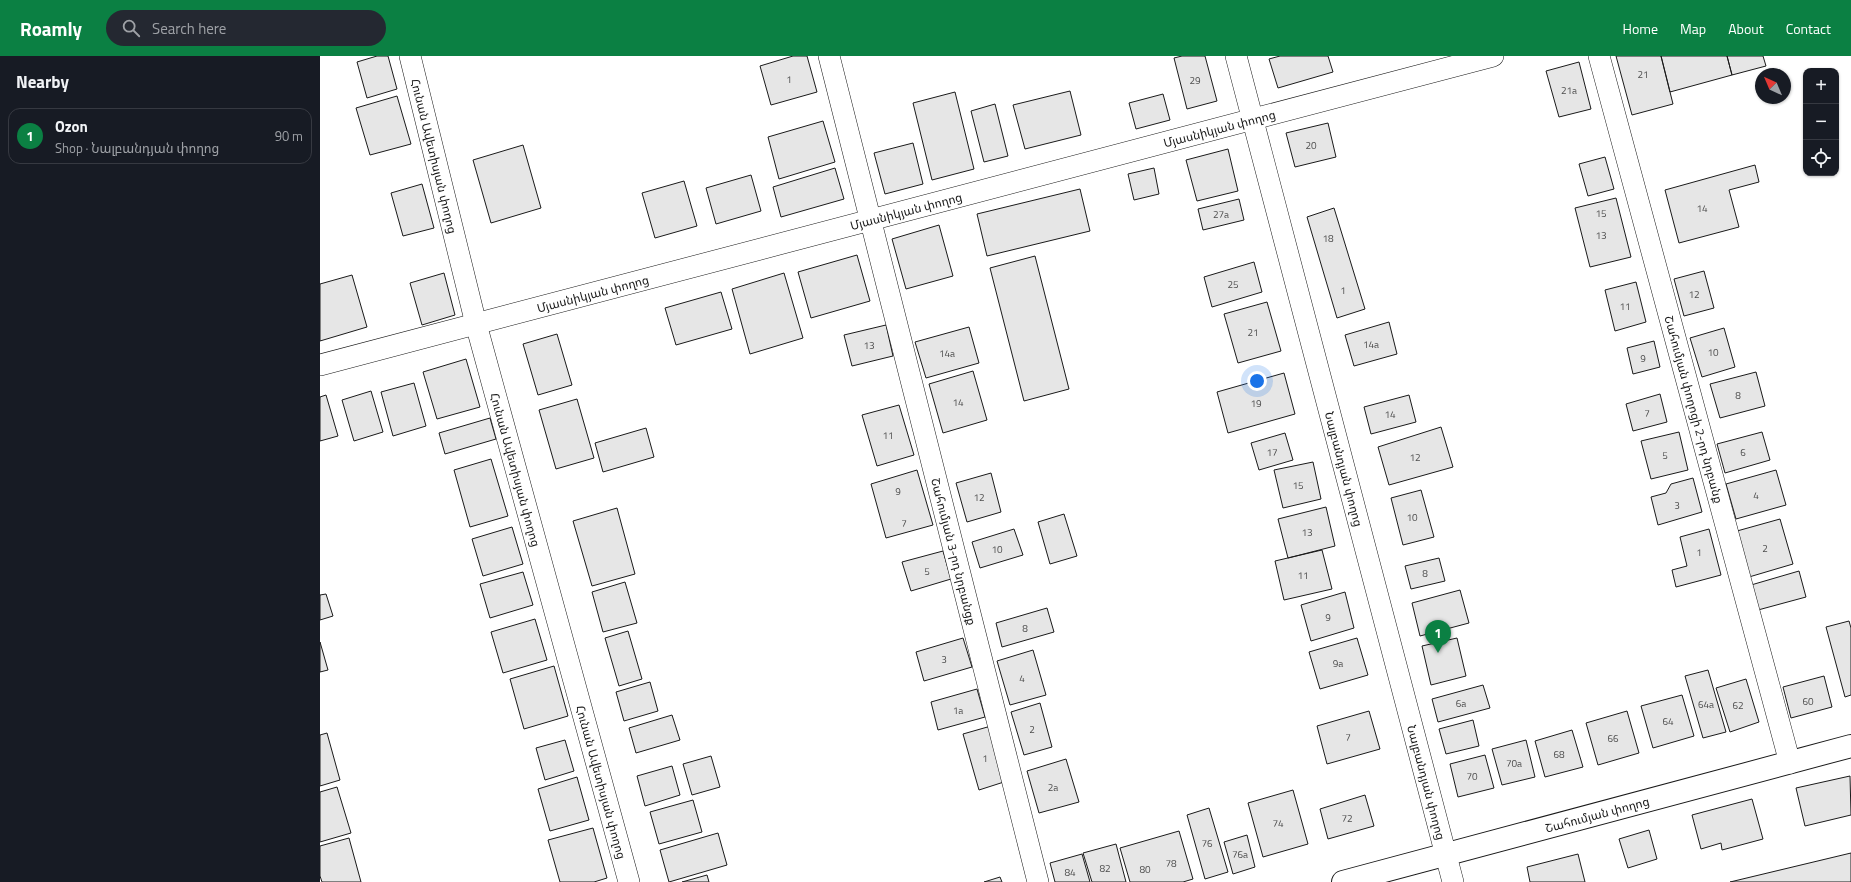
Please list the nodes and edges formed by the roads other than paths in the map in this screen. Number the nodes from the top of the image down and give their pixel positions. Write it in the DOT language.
graph roads {
  1 [pos="410,56"];
  2 [pos="829,56"];
  3 [pos="1236,56"];
  4 [pos="1493,56"];
  5 [pos="1598,56"];
  6 [pos="1252,120"];
  7 [pos="870,220"];
  8 [pos="476,324"];
  9 [pos="320,365"];
  10 [pos="1851,746"];
  11 [pos="1790,763"];
  12 [pos="1446,855"];
  13 [pos="630,882"];
  14 [pos="1038,882"];
  15 [pos="1343,882"];
  16 [pos="1453,882"];
  1 -- 8 [label="street, Հունան Ավետիսյան փողոց"];
  2 -- 7 [label="street, Շահումյան 3-րդ նրբանցք"];
  3 -- 6 [label="street, Նալբանդյան փողոց"];
  4 -- 6 [label="street, Մյասնիկյան փողոց"];
  5 -- 11 [label="street, Շահումյան փողոցի 2-րդ նրբանք"];
  6 -- 7 [label="street, Մյասնիկյան փողոց"];
  6 -- 12 [label="street, Նալբանդյան փողոց"];
  7 -- 8 [label="street, Մյասնիկյան փողոց"];
  7 -- 14 [label="street, Շահումյան 3-րդ նրբանցք"];
  8 -- 9 [label="street, Մյասնիկյան փողոց"];
  8 -- 13 [label="street, Հունան Ավետիսյան փողոց"];
  10 -- 11 [label="street, Շահումյան փողոց"];
  11 -- 12 [label="street, Շահումյան փողոց"];
  12 -- 15 [label="street, Շահումյան փողոց"];
  12 -- 16 [label="street, Նալբանդյան փողոց"];
}
